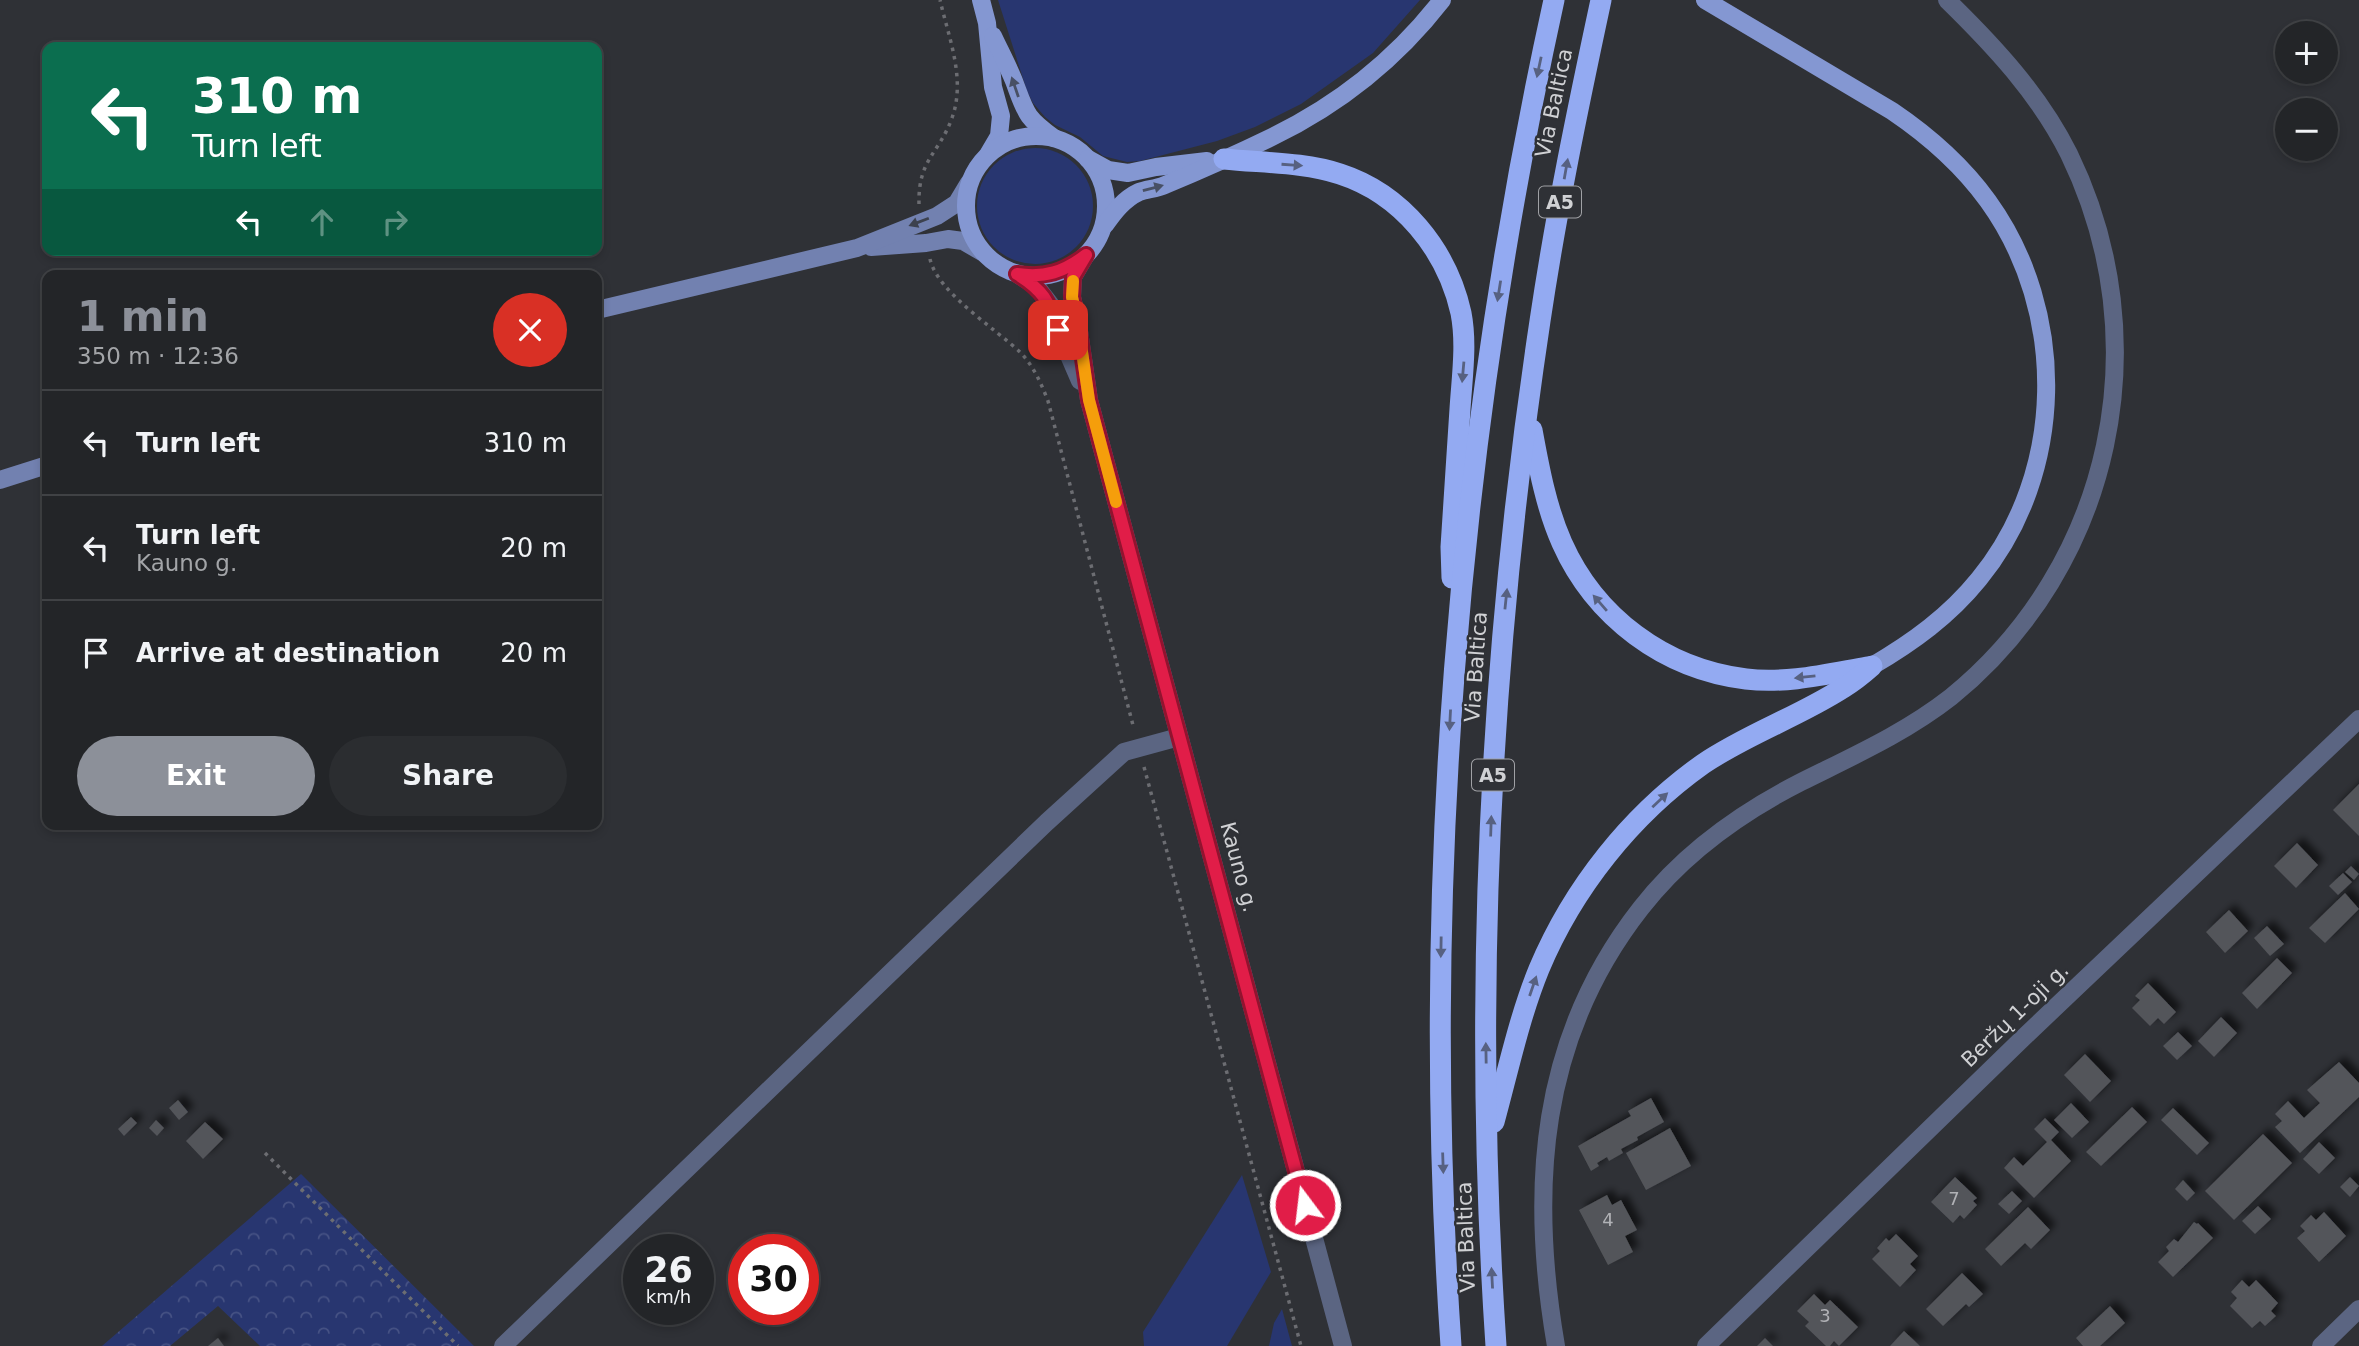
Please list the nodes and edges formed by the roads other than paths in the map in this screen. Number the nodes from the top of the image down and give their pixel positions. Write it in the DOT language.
graph roads {
  1 [pos="981,0"];
  2 [pos="1442,0"];
  3 [pos="1554,0"];
  4 [pos="1601,0"];
  5 [pos="1705,0"];
  6 [pos="1947,0"];
  7 [pos="987,23"];
  8 [pos="1056,139"];
  9 [pos="988,155"];
  10 [pos="1085,157"];
  11 [pos="1224,159"];
  12 [pos="969,183"];
  13 [pos="1102,229"];
  14 [pos="857,248"];
  15 [pos="982,252"];
  16 [pos="1086,255"];
  17 [pos="1017,274"];
  18 [pos="602,309"];
  19 [pos="1089,400"];
  20 [pos="1528,405"];
  21 [pos="42,467"];
  22 [pos="0,480"];
  23 [pos="1456,652"];
  24 [pos="1872,666"];
  25 [pos="2359,719"];
  26 [pos="1179,737"];
  27 [pos="1488,1146"];
  28 [pos="2359,1309"];
  29 [pos="503,1346"];
  30 [pos="1343,1346"];
  31 [pos="1451,1346"];
  32 [pos="1496,1346"];
  33 [pos="1556,1346"];
  34 [pos="1706,1346"];
  35 [pos="2321,1346"];
  1 -- 7 [label="main road"];
  2 -- 11 [label="main road"];
  3 -- 23 [label="highway, Via Baltica / A5, one-way"];
  20 -- 4 [label="highway, Via Baltica / A5, one-way"];
  5 -- 24 [label="main road"];
  6 -- 33 [label="street"];
  8 -- 7 [label="main road, one-way"];
  7 -- 9 [label="main road"];
  8 -- 9 [label="main road"];
  8 -- 10 [label="main road"];
  9 -- 12 [label="main road"];
  10 -- 11 [label="main road"];
  10 -- 13 [label="main road"];
  13 -- 11 [label="main road, one-way"];
  11 -- 23 [label="highway, one-way"];
  12 -- 14 [label="main road, one-way"];
  12 -- 15 [label="main road"];
  13 -- 16 [label="main road"];
  14 -- 15 [label="main road"];
  14 -- 18 [label="main road"];
  15 -- 17 [label="main road"];
  16 -- 17 [label="main road"];
  16 -- 19 [label="street, Kauno g."];
  17 -- 19 [label="street, Kauno g."];
  19 -- 26 [label="street, Kauno g."];
  24 -- 20 [label="highway, one-way"];
  27 -- 20 [label="highway, Via Baltica / A5, one-way"];
  21 -- 22 [label="main road"];
  23 -- 31 [label="highway, Via Baltica / A5, one-way"];
  27 -- 24 [label="highway, one-way"];
  25 -- 34 [label="street, Beržų 1-oji g."];
  26 -- 29 [label="street"];
  26 -- 30 [label="street, Kauno g."];
  32 -- 27 [label="highway, Via Baltica / A5, one-way"];
  28 -- 35 [label="street"];
}
